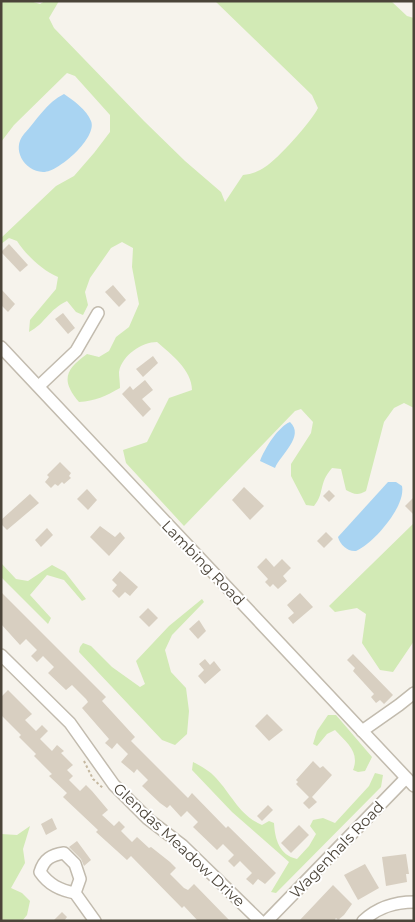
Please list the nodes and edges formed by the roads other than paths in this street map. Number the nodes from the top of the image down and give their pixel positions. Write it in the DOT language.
graph roads {
  1 [pos="98,313"];
  2 [pos="1,347"];
  3 [pos="39,386"];
  4 [pos="1,655"];
  5 [pos="414,692"];
  6 [pos="362,731"];
  7 [pos="410,782"];
  8 [pos="75,893"];
  9 [pos="414,902"];
  10 [pos="95,921"];
  11 [pos="260,921"];
  12 [pos="267,921"];
  13 [pos="363,921"];
  1 -- 3 [label="street"];
  2 -- 3 [label="street, Lambing Road"];
  3 -- 6 [label="street, Lambing Road"];
  4 -- 11 [label="street, Glendas Meadow Drive"];
  5 -- 6 [label="street"];
  6 -- 7 [label="street, Lambing Road"];
  7 -- 12 [label="street, Wagenhals Road"];
  8 -- 10 [label="street"];
  9 -- 13 [label="street"];
}
